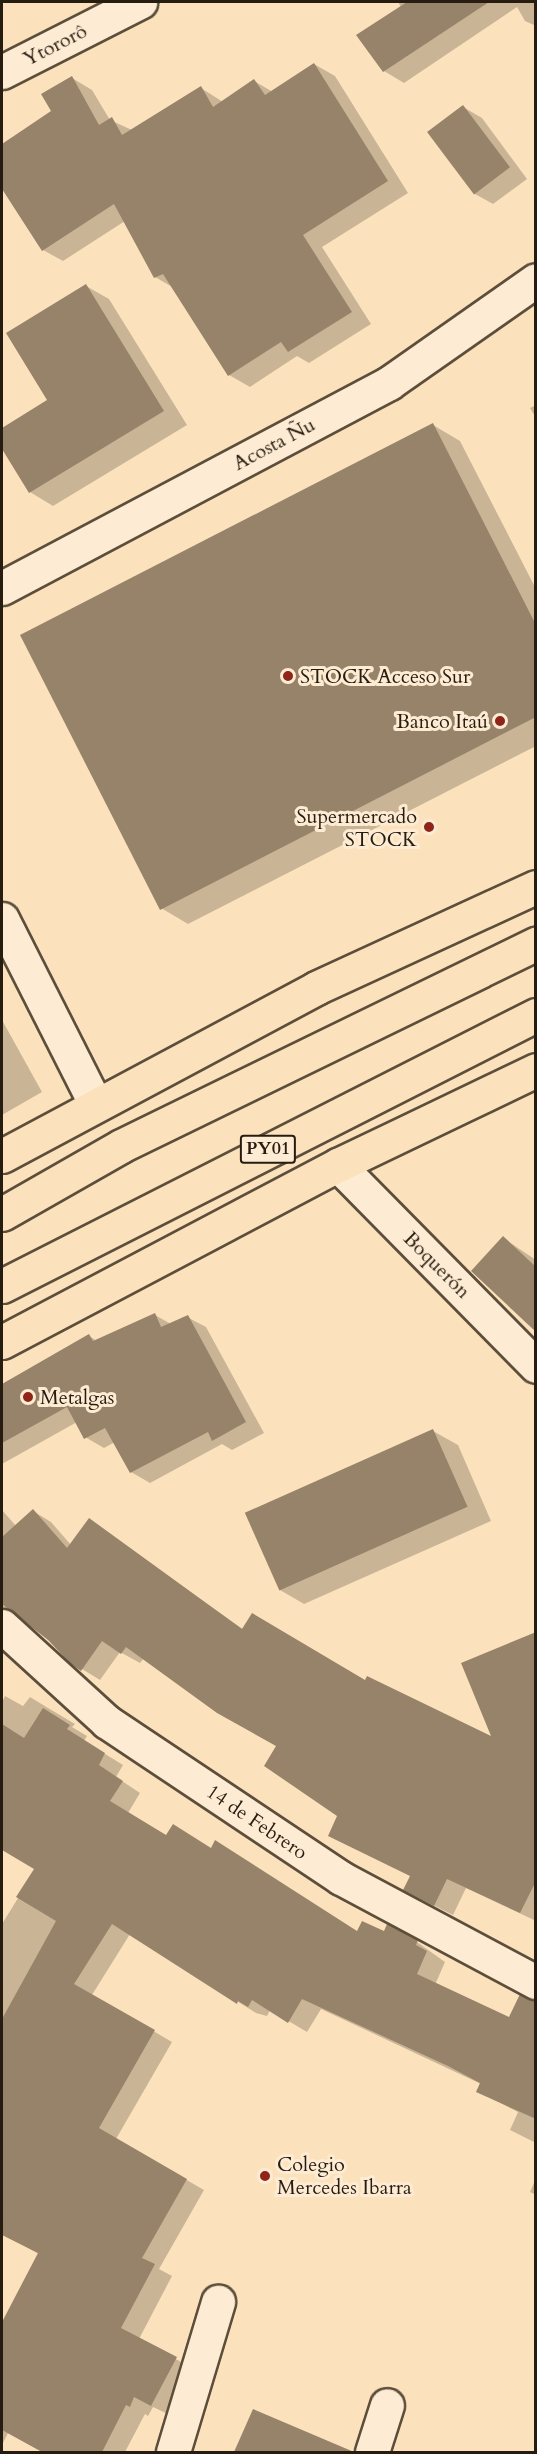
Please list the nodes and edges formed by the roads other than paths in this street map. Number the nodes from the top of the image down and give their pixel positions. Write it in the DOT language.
graph roads {
  1 [pos="140,2"];
  2 [pos="2,72"];
  3 [pos="536,280"];
  4 [pos="2,588"];
  5 [pos="536,887"];
  6 [pos="2,919"];
  7 [pos="536,944"];
  8 [pos="536,1015"];
  9 [pos="536,1070"];
  10 [pos="96,1105"];
  11 [pos="2,1156"];
  12 [pos="338,1165"];
  13 [pos="2,1214"];
  14 [pos="2,1286"];
  15 [pos="2,1342"];
  16 [pos="536,1365"];
  17 [pos="2,1626"];
  18 [pos="536,1982"];
  19 [pos="218,2302"];
  20 [pos="387,2405"];
  21 [pos="173,2452"];
  22 [pos="372,2452"];
  1 -- 2 [label="street, Ytororô"];
  3 -- 4 [label="street, Acosta Ñu"];
  5 -- 10 [label="highway"];
  6 -- 10 [label="street"];
  7 -- 13 [label="highway"];
  8 -- 14 [label="highway, PY01"];
  9 -- 12 [label="highway"];
  10 -- 11 [label="highway"];
  12 -- 15 [label="highway"];
  12 -- 16 [label="street, Boquerón"];
  17 -- 18 [label="street, 14 de Febrero"];
  19 -- 21 [label="street"];
  20 -- 22 [label="street"];
}
